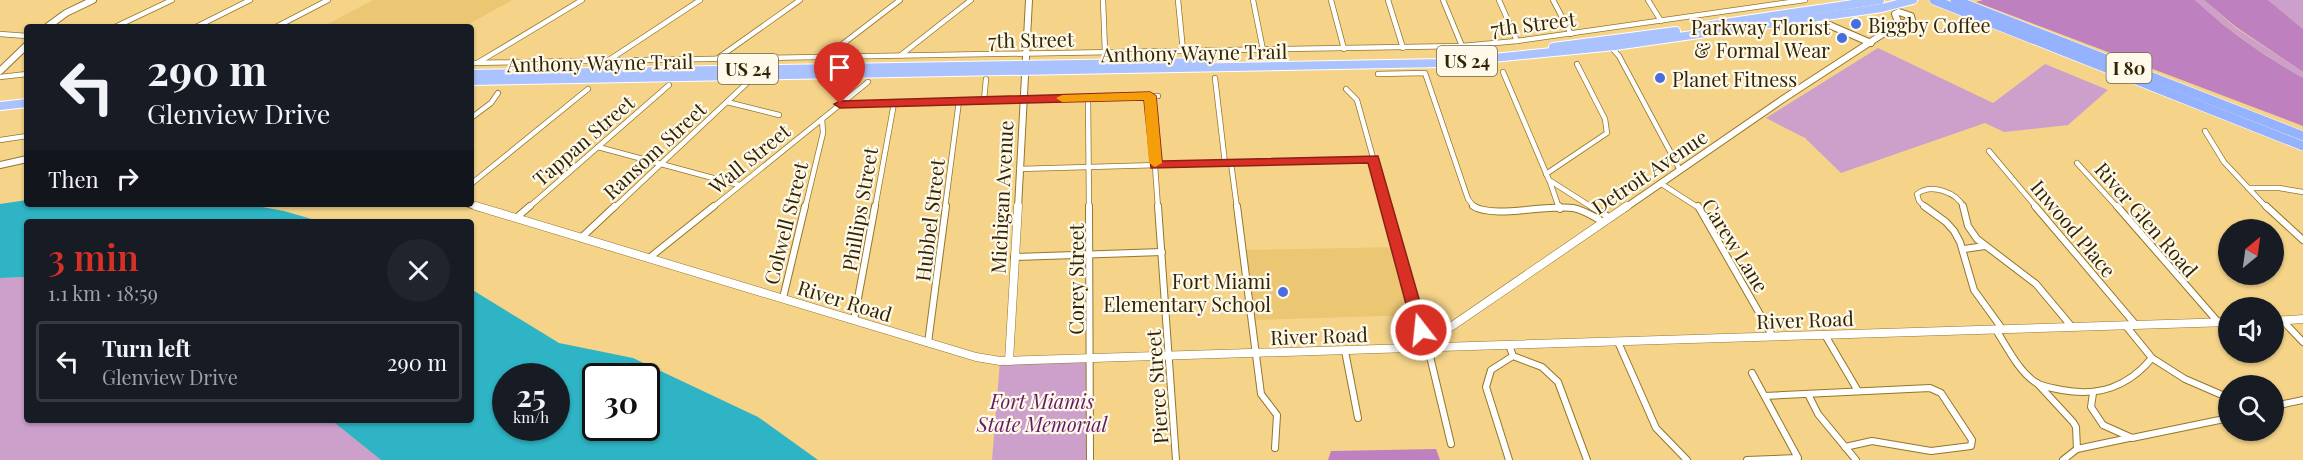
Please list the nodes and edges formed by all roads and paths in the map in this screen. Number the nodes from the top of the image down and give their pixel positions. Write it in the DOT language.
graph roads {
  1 [pos="93,0"];
  2 [pos="172,0"];
  3 [pos="250,0"];
  4 [pos="328,0"];
  5 [pos="582,0"];
  6 [pos="700,0"];
  7 [pos="801,0"];
  8 [pos="900,0"];
  9 [pos="970,0"];
  10 [pos="1029,0"];
  11 [pos="1103,0"];
  12 [pos="1178,0"];
  13 [pos="1253,0"];
  14 [pos="1330,0"];
  15 [pos="1388,0"];
  16 [pos="1443,0"];
  17 [pos="1499,0"];
  18 [pos="1553,0"];
  19 [pos="1648,0"];
  20 [pos="1750,0"];
  21 [pos="1805,0"];
  22 [pos="1880,0"];
  23 [pos="1913,0"];
  24 [pos="1934,0"];
  25 [pos="1955,0"];
  26 [pos="1757,7"];
  27 [pos="1823,18"];
  28 [pos="1661,21"];
  29 [pos="51,24"];
  30 [pos="121,24"];
  31 [pos="202,24"];
  32 [pos="282,24"];
  33 [pos="1899,24"];
  34 [pos="0,34"];
  35 [pos="1571,34"];
  36 [pos="24,36"];
  37 [pos="1517,41"];
  38 [pos="1871,43"];
  39 [pos="1461,46"];
  40 [pos="1610,47"];
  41 [pos="24,48"];
  42 [pos="1403,48"];
  43 [pos="1344,49"];
  44 [pos="1263,50"];
  45 [pos="1183,51"];
  46 [pos="1105,52"];
  47 [pos="1026,54"];
  48 [pos="901,56"];
  49 [pos="826,57"];
  50 [pos="717,59"];
  51 [pos="608,61"];
  52 [pos="474,63"];
  53 [pos="478,63"];
  54 [pos="1577,64"];
  55 [pos="1025,68"];
  56 [pos="0,71"];
  57 [pos="1503,72"];
  58 [pos="24,74"];
  59 [pos="474,74"];
  60 [pos="1378,74"];
  61 [pos="0,77"];
  62 [pos="1215,78"];
  63 [pos="986,79"];
  64 [pos="474,81"];
  65 [pos="868,82"];
  66 [pos="747,83"];
  67 [pos="669,85"];
  68 [pos="588,89"];
  69 [pos="1346,89"];
  70 [pos="498,93"];
  71 [pos="1150,96"];
  72 [pos="1158,96"];
  73 [pos="1088,98"];
  74 [pos="1023,99"];
  75 [pos="984,100"];
  76 [pos="959,101"];
  77 [pos="727,102"];
  78 [pos="24,103"];
  79 [pos="894,103"];
  80 [pos="840,104"];
  81 [pos="0,106"];
  82 [pos="24,109"];
  83 [pos="0,112"];
  84 [pos="779,115"];
  85 [pos="474,116"];
  86 [pos="822,119"];
  87 [pos="2205,131"];
  88 [pos="24,136"];
  89 [pos="2303,136"];
  90 [pos="0,140"];
  91 [pos="2303,146"];
  92 [pos="598,147"];
  93 [pos="1989,151"];
  94 [pos="1373,159"];
  95 [pos="24,160"];
  96 [pos="1228,163"];
  97 [pos="2077,163"];
  98 [pos="661,164"];
  99 [pos="0,165"];
  100 [pos="1155,165"];
  101 [pos="1089,167"];
  102 [pos="1019,169"];
  103 [pos="1680,170"];
  104 [pos="1546,174"];
  105 [pos="1549,180"];
  106 [pos="474,182"];
  107 [pos="1660,183"];
  108 [pos="739,185"];
  109 [pos="2248,188"];
  110 [pos="2303,192"];
  111 [pos="474,205"];
  112 [pos="1560,209"];
  113 [pos="516,218"];
  114 [pos="1606,220"];
  115 [pos="581,238"];
  116 [pos="2303,240"];
  117 [pos="1985,246"];
  118 [pos="1964,249"];
  119 [pos="1162,252"];
  120 [pos="1090,254"];
  121 [pos="1014,257"];
  122 [pos="649,258"];
  123 [pos="783,298"];
  124 [pos="2303,319"];
  125 [pos="854,320"];
  126 [pos="2284,320"];
  127 [pos="2218,322"];
  128 [pos="2136,325"];
  129 [pos="2284,325"];
  130 [pos="2126,326"];
  131 [pos="2072,327"];
  132 [pos="1999,330"];
  133 [pos="1825,335"];
  134 [pos="1773,337"];
  135 [pos="1618,342"];
  136 [pos="2303,342"];
  137 [pos="928,343"];
  138 [pos="1509,345"];
  139 [pos="1424,347"];
  140 [pos="1344,351"];
  141 [pos="1258,353"];
  142 [pos="1169,356"];
  143 [pos="1513,356"];
  144 [pos="2152,358"];
  145 [pos="1090,359"];
  146 [pos="1009,361"];
  147 [pos="1752,373"];
  148 [pos="2036,382"];
  149 [pos="1858,391"];
  150 [pos="2093,393"];
  151 [pos="1808,394"];
  152 [pos="2218,394"];
  153 [pos="1765,396"];
  154 [pos="2303,400"];
  155 [pos="2284,404"];
  156 [pos="1358,418"];
  157 [pos="2218,420"];
  158 [pos="2132,438"];
  159 [pos="1451,444"];
  160 [pos="1845,447"];
  161 [pos="1275,448"];
  162 [pos="2077,449"];
  163 [pos="1090,460"];
  164 [pos="1176,460"];
  165 [pos="1509,460"];
  166 [pos="1587,460"];
  167 [pos="1687,460"];
  168 [pos="1747,460"];
  169 [pos="1856,460"];
  170 [pos="2063,460"];
  1 -- 29 [label="street"];
  2 -- 30 [label="street"];
  3 -- 31 [label="street"];
  4 -- 32 [label="street"];
  5 -- 53 [label="street"];
  6 -- 51 [label="street"];
  7 -- 50 [label="street"];
  8 -- 49 [label="street"];
  9 -- 48 [label="street"];
  10 -- 47 [label="street, Michigan Avenue"];
  11 -- 46 [label="street"];
  12 -- 45 [label="street"];
  13 -- 44 [label="street"];
  14 -- 43 [label="street"];
  15 -- 42 [label="street"];
  16 -- 39 [label="street"];
  17 -- 37 [label="street"];
  18 -- 35 [label="street"];
  19 -- 28 [label="street"];
  20 -- 26 [label="street"];
  21 -- 26 [label="street, 7th Street"];
  22 -- 40 [label="highway, Anthony Wayne Trail / US 24"];
  23 -- 27 [label="highway, Anthony Wayne Trail / US 24"];
  24 -- 91 [label="highway, I 80"];
  25 -- 89 [label="highway, I 80"];
  26 -- 28 [label="street, 7th Street"];
  27 -- 38 [label="street"];
  27 -- 40 [label="highway, Anthony Wayne Trail / US 24"];
  28 -- 35 [label="street, 7th Street"];
  33 -- 38 [label="street, Detroit Avenue"];
  34 -- 36 [label="street"];
  35 -- 37 [label="street, 7th Street"];
  37 -- 39 [label="street, 7th Street"];
  38 -- 103 [label="street, Detroit Avenue"];
  39 -- 42 [label="street, 7th Street"];
  40 -- 55 [label="highway, Anthony Wayne Trail / US 24"];
  40 -- 55 [label="highway, Anthony Wayne Trail / US 24"];
  40 -- 103 [label="street"];
  41 -- 56 [label="street"];
  42 -- 43 [label="street, 7th Street"];
  43 -- 44 [label="street, 7th Street"];
  44 -- 45 [label="street, 7th Street"];
  45 -- 46 [label="street, 7th Street"];
  46 -- 47 [label="street, 7th Street"];
  47 -- 48 [label="street, 7th Street"];
  47 -- 55 [label="street, Michigan Avenue"];
  48 -- 49 [label="street, 7th Street"];
  49 -- 50 [label="street, 7th Street"];
  50 -- 51 [label="street, 7th Street"];
  51 -- 53 [label="street, 7th Street"];
  52 -- 53 [label="street, 7th Street"];
  54 -- 104 [label="street"];
  55 -- 59 [label="highway, Anthony Wayne Trail / US 24"];
  55 -- 64 [label="highway, Anthony Wayne Trail / US 24"];
  55 -- 74 [label="street, Michigan Avenue"];
  57 -- 104 [label="street"];
  58 -- 61 [label="street"];
  60 -- 112 [label="street"];
  62 -- 96 [label="street"];
  63 -- 75 [label="street"];
  65 -- 80 [label="street, Wall Street"];
  66 -- 77 [label="street, Ransom Street"];
  67 -- 92 [label="street, Tappan Street"];
  68 -- 106 [label="street"];
  69 -- 94 [label="street"];
  70 -- 85 [label="street"];
  71 -- 72 [label="street"];
  71 -- 73 [label="street"];
  71 -- 100 [label="street, Pierce Street"];
  73 -- 74 [label="street"];
  73 -- 101 [label="street, Corey Street"];
  74 -- 75 [label="street"];
  74 -- 102 [label="street, Michigan Avenue"];
  75 -- 76 [label="street"];
  76 -- 79 [label="street"];
  76 -- 137 [label="street, Hubbel Street"];
  77 -- 84 [label="street"];
  77 -- 98 [label="street, Ransom Street"];
  78 -- 81 [label="highway"];
  79 -- 80 [label="street"];
  79 -- 125 [label="street, Phillips Street"];
  80 -- 86 [label="street, Wall Street"];
  82 -- 83 [label="highway"];
  86 -- 108 [label="street, Wall Street"];
  86 -- 123 [label="street, Colwell Street"];
  87 -- 109 [label="street"];
  88 -- 90 [label="street"];
  92 -- 98 [label="street"];
  92 -- 113 [label="street, Tappan Street"];
  93 -- 128 [label="street, Inwood Place"];
  94 -- 96 [label="street"];
  94 -- 139 [label="street"];
  95 -- 99 [label="street"];
  96 -- 100 [label="street"];
  96 -- 141 [label="street"];
  97 -- 127 [label="street, River Glen Road"];
  98 -- 108 [label="street"];
  98 -- 115 [label="street, Ransom Street"];
  100 -- 101 [label="street"];
  100 -- 119 [label="street, Pierce Street"];
  101 -- 102 [label="street"];
  101 -- 120 [label="street, Corey Street"];
  102 -- 121 [label="street, Michigan Avenue"];
  103 -- 107 [label="street, Detroit Avenue"];
  104 -- 105 [label="street"];
  105 -- 112 [label="street"];
  105 -- 114 [label="street"];
  107 -- 114 [label="street, Detroit Avenue"];
  107 -- 134 [label="street, Carew Lane"];
  108 -- 122 [label="street, Wall Street"];
  109 -- 110 [label="street"];
  109 -- 116 [label="street"];
  111 -- 113 [label="street, River Road"];
  112 -- 114 [label="street"];
  113 -- 115 [label="street, River Road"];
  114 -- 139 [label="street, Detroit Avenue"];
  115 -- 122 [label="street, River Road"];
  117 -- 118 [label="street"];
  117 -- 118 [label="street"];
  117 -- 131 [label="street"];
  118 -- 132 [label="street"];
  119 -- 120 [label="street"];
  119 -- 142 [label="street, Pierce Street"];
  120 -- 121 [label="street"];
  120 -- 145 [label="street, Corey Street"];
  121 -- 146 [label="street, Michigan Avenue"];
  122 -- 123 [label="street, River Road"];
  123 -- 125 [label="street, River Road"];
  124 -- 126 [label="street"];
  125 -- 137 [label="street, River Road"];
  127 -- 128 [label="street, River Road"];
  128 -- 130 [label="street, River Road"];
  129 -- 136 [label="street"];
  130 -- 131 [label="street, River Road"];
  130 -- 144 [label="street"];
  131 -- 132 [label="street, River Road"];
  132 -- 133 [label="street, River Road"];
  132 -- 148 [label="street"];
  133 -- 134 [label="street, River Road"];
  133 -- 149 [label="street"];
  134 -- 135 [label="street, River Road"];
  135 -- 138 [label="street, River Road"];
  135 -- 167 [label="street"];
  137 -- 146 [label="street, River Road"];
  138 -- 139 [label="street, River Road"];
  138 -- 143 [label="street"];
  139 -- 140 [label="street, River Road"];
  139 -- 159 [label="street"];
  140 -- 141 [label="street, River Road"];
  140 -- 156 [label="street"];
  141 -- 142 [label="street, River Road"];
  141 -- 161 [label="street"];
  142 -- 145 [label="street, River Road"];
  142 -- 164 [label="street, Pierce Street"];
  143 -- 165 [label="street"];
  143 -- 166 [label="street"];
  144 -- 150 [label="street"];
  144 -- 152 [label="street"];
  145 -- 146 [label="street, River Road"];
  145 -- 163 [label="street, Corey Street"];
  147 -- 153 [label="street"];
  148 -- 150 [label="street"];
  148 -- 162 [label="street"];
  149 -- 151 [label="street"];
  149 -- 160 [label="street"];
  150 -- 158 [label="street"];
  151 -- 153 [label="street"];
  151 -- 160 [label="street"];
  153 -- 168 [label="street"];
  154 -- 155 [label="street"];
  157 -- 158 [label="street"];
  158 -- 162 [label="street"];
  160 -- 169 [label="street"];
  162 -- 170 [label="street"];
}
